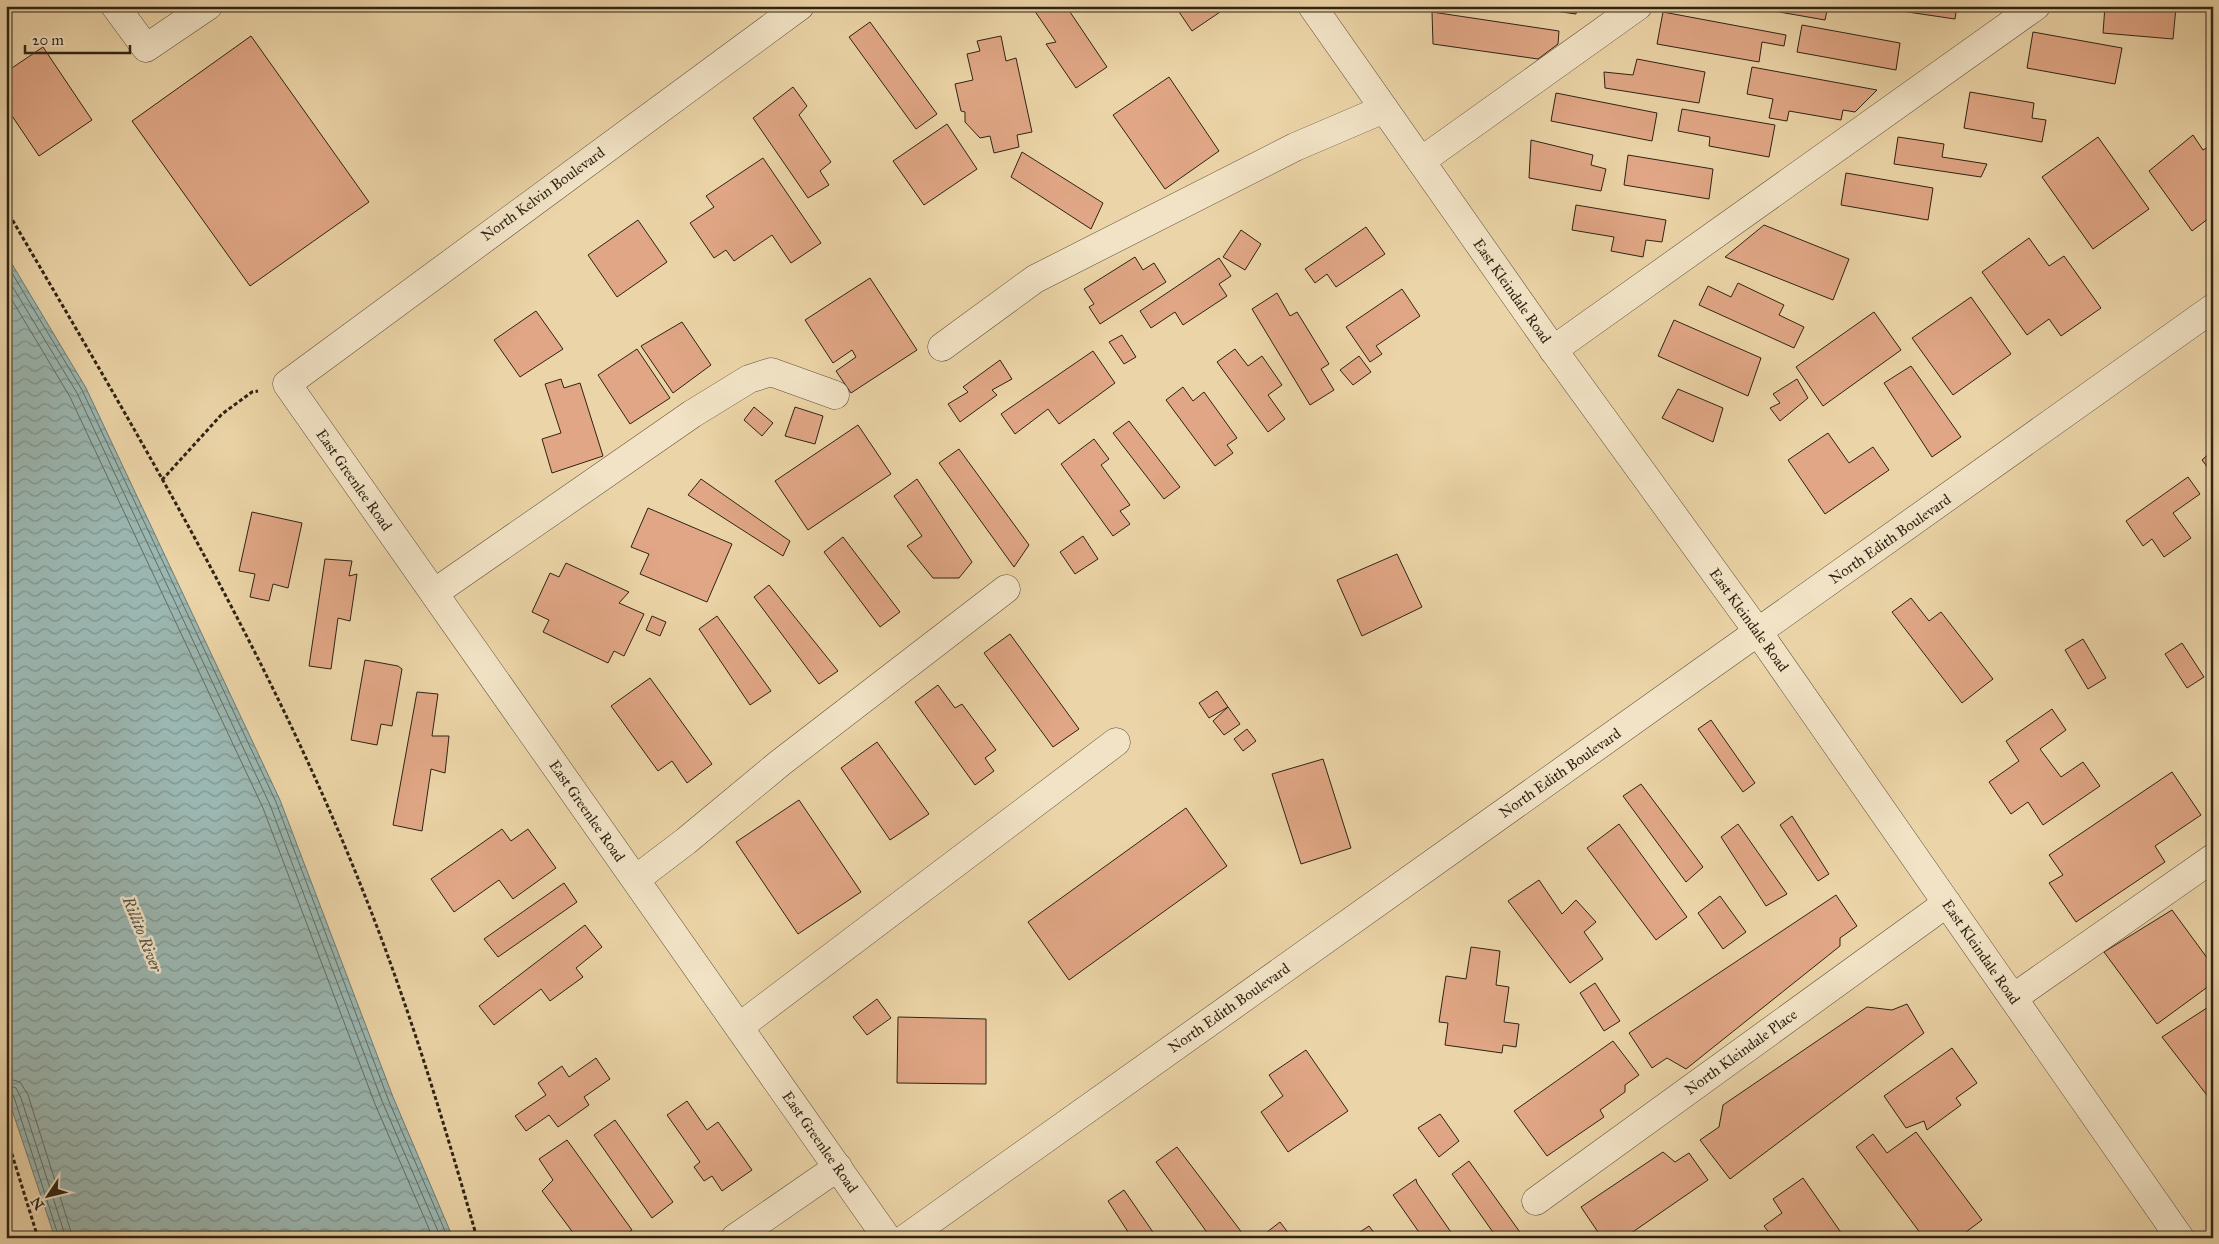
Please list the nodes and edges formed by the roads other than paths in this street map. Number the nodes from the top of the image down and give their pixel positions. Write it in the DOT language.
graph roads {
  1 [pos="115,6"];
  2 [pos="208,6"];
  3 [pos="1312,6"];
  4 [pos="1638,6"];
  5 [pos="2036,6"];
  6 [pos="789,10"];
  7 [pos="1384,109"];
  8 [pos="1420,161"];
  9 [pos="2213,308"];
  10 [pos="942,347"];
  11 [pos="1553,350"];
  12 [pos="287,384"];
  13 [pos="834,395"];
  14 [pos="1006,589"];
  15 [pos="434,593"];
  16 [pos="1758,632"];
  17 [pos="1116,742"];
  18 [pos="2210,867"];
  19 [pos="636,879"];
  20 [pos="1947,903"];
  21 [pos="2013,998"];
  22 [pos="739,1027"];
  23 [pos="838,1168"];
  24 [pos="1536,1201"];
  25 [pos="735,1238"];
  26 [pos="887,1238"];
  27 [pos="906,1238"];
  28 [pos="2180,1238"];
  1 -- 2 [label="street"];
  3 -- 7 [label="street, East Kleindale Road"];
  4 -- 8 [label="street"];
  5 -- 11 [label="street"];
  6 -- 12 [label="street, North Kelvin Boulevard"];
  7 -- 8 [label="street, East Kleindale Road"];
  7 -- 10 [label="street"];
  8 -- 11 [label="street, East Kleindale Road"];
  9 -- 16 [label="street, North Edith Boulevard"];
  11 -- 16 [label="street, East Kleindale Road"];
  12 -- 15 [label="street, East Greenlee Road"];
  13 -- 15 [label="street"];
  14 -- 19 [label="street"];
  15 -- 19 [label="street, East Greenlee Road"];
  16 -- 20 [label="street, East Kleindale Road"];
  16 -- 27 [label="street, North Edith Boulevard"];
  17 -- 22 [label="street"];
  18 -- 21 [label="street"];
  19 -- 22 [label="street, East Greenlee Road"];
  20 -- 21 [label="street, East Kleindale Road"];
  20 -- 24 [label="street, North Kleindale Place"];
  21 -- 28 [label="street, East Kleindale Road"];
  22 -- 23 [label="street, East Greenlee Road"];
  23 -- 25 [label="street"];
  23 -- 26 [label="street, East Greenlee Road"];
}
